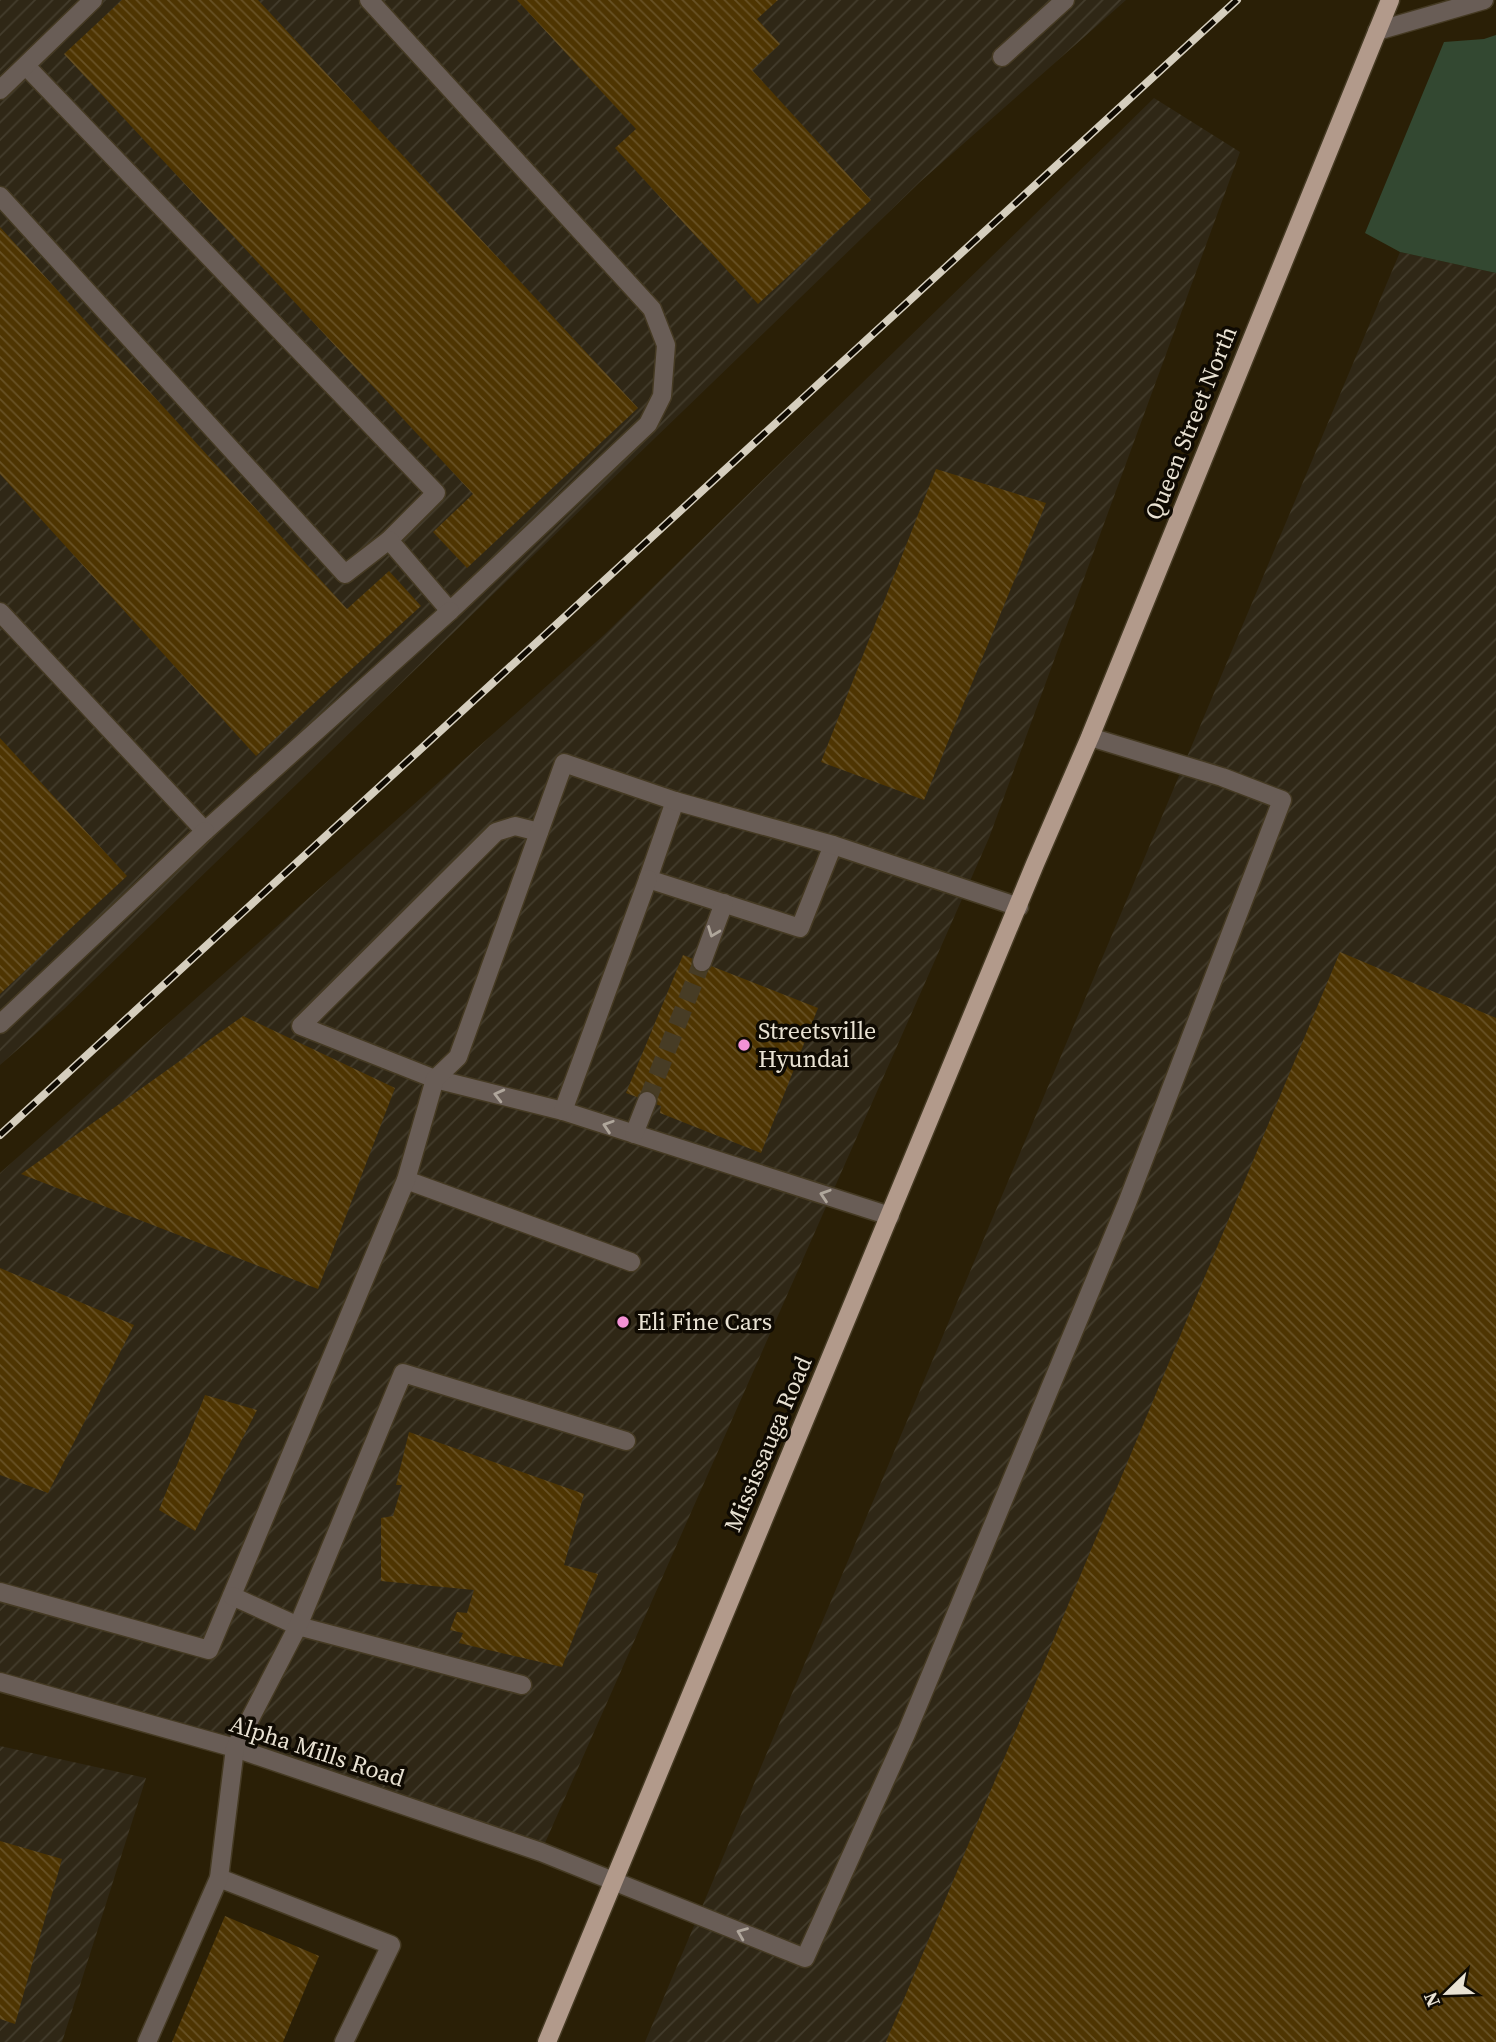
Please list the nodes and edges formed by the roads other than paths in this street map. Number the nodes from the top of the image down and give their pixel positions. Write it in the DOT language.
graph roads {
  1 [pos="93,0"];
  2 [pos="369,0"];
  3 [pos="1065,0"];
  4 [pos="1390,0"];
  5 [pos="1484,0"];
  6 [pos="1377,31"];
  7 [pos="1002,57"];
  8 [pos="26,65"];
  9 [pos="0,90"];
  10 [pos="0,196"];
  11 [pos="389,540"];
  12 [pos="450,611"];
  13 [pos="0,612"];
  14 [pos="1090,737"];
  15 [pos="675,801"];
  16 [pos="205,831"];
  17 [pos="539,832"];
  18 [pos="834,845"];
  19 [pos="1035,864"];
  20 [pos="648,879"];
  21 [pos="724,903"];
  22 [pos="1019,906"];
  23 [pos="702,962"];
  24 [pos="0,1024"];
  25 [pos="435,1079"];
  26 [pos="647,1101"];
  27 [pos="563,1111"];
  28 [pos="635,1134"];
  29 [pos="406,1180"];
  30 [pos="890,1216"];
  31 [pos="631,1262"];
  32 [pos="626,1441"];
  33 [pos="0,1592"];
  34 [pos="232,1596"];
  35 [pos="298,1626"];
  36 [pos="0,1682"];
  37 [pos="522,1685"];
  38 [pos="235,1748"];
  39 [pos="219,1878"];
  40 [pos="614,1881"];
  41 [pos="147,2042"];
  42 [pos="344,2042"];
  43 [pos="547,2042"];
  1 -- 8 [label="street"];
  2 -- 12 [label="street"];
  3 -- 7 [label="street"];
  4 -- 6 [label="main road, Queen Street North"];
  5 -- 6 [label="street"];
  6 -- 14 [label="main road, Queen Street North"];
  8 -- 9 [label="street"];
  8 -- 11 [label="street"];
  10 -- 11 [label="street"];
  11 -- 12 [label="street"];
  12 -- 16 [label="street"];
  13 -- 16 [label="street"];
  14 -- 19 [label="main road, Queen Street North"];
  14 -- 40 [label="street, Alpha Mills Road, one-way"];
  15 -- 17 [label="street"];
  15 -- 18 [label="street"];
  15 -- 20 [label="street"];
  16 -- 24 [label="street"];
  17 -- 25 [label="street"];
  17 -- 25 [label="street"];
  18 -- 21 [label="street"];
  18 -- 22 [label="street"];
  19 -- 22 [label="main road, Mississauga Road"];
  20 -- 21 [label="street"];
  20 -- 27 [label="street"];
  21 -- 23 [label="street, one-way"];
  22 -- 30 [label="main road, Mississauga Road"];
  27 -- 25 [label="street, one-way"];
  25 -- 29 [label="street"];
  26 -- 28 [label="street"];
  28 -- 27 [label="street, one-way"];
  30 -- 28 [label="street, one-way"];
  29 -- 31 [label="street"];
  29 -- 34 [label="street"];
  30 -- 40 [label="main road, Mississauga Road"];
  32 -- 35 [label="street"];
  33 -- 34 [label="street"];
  34 -- 35 [label="street"];
  35 -- 37 [label="street"];
  35 -- 38 [label="street"];
  36 -- 38 [label="street, Alpha Mills Road"];
  38 -- 39 [label="street"];
  38 -- 40 [label="street, Alpha Mills Road"];
  39 -- 41 [label="street"];
  39 -- 42 [label="street"];
  40 -- 43 [label="main road, Mississauga Road"];
}
